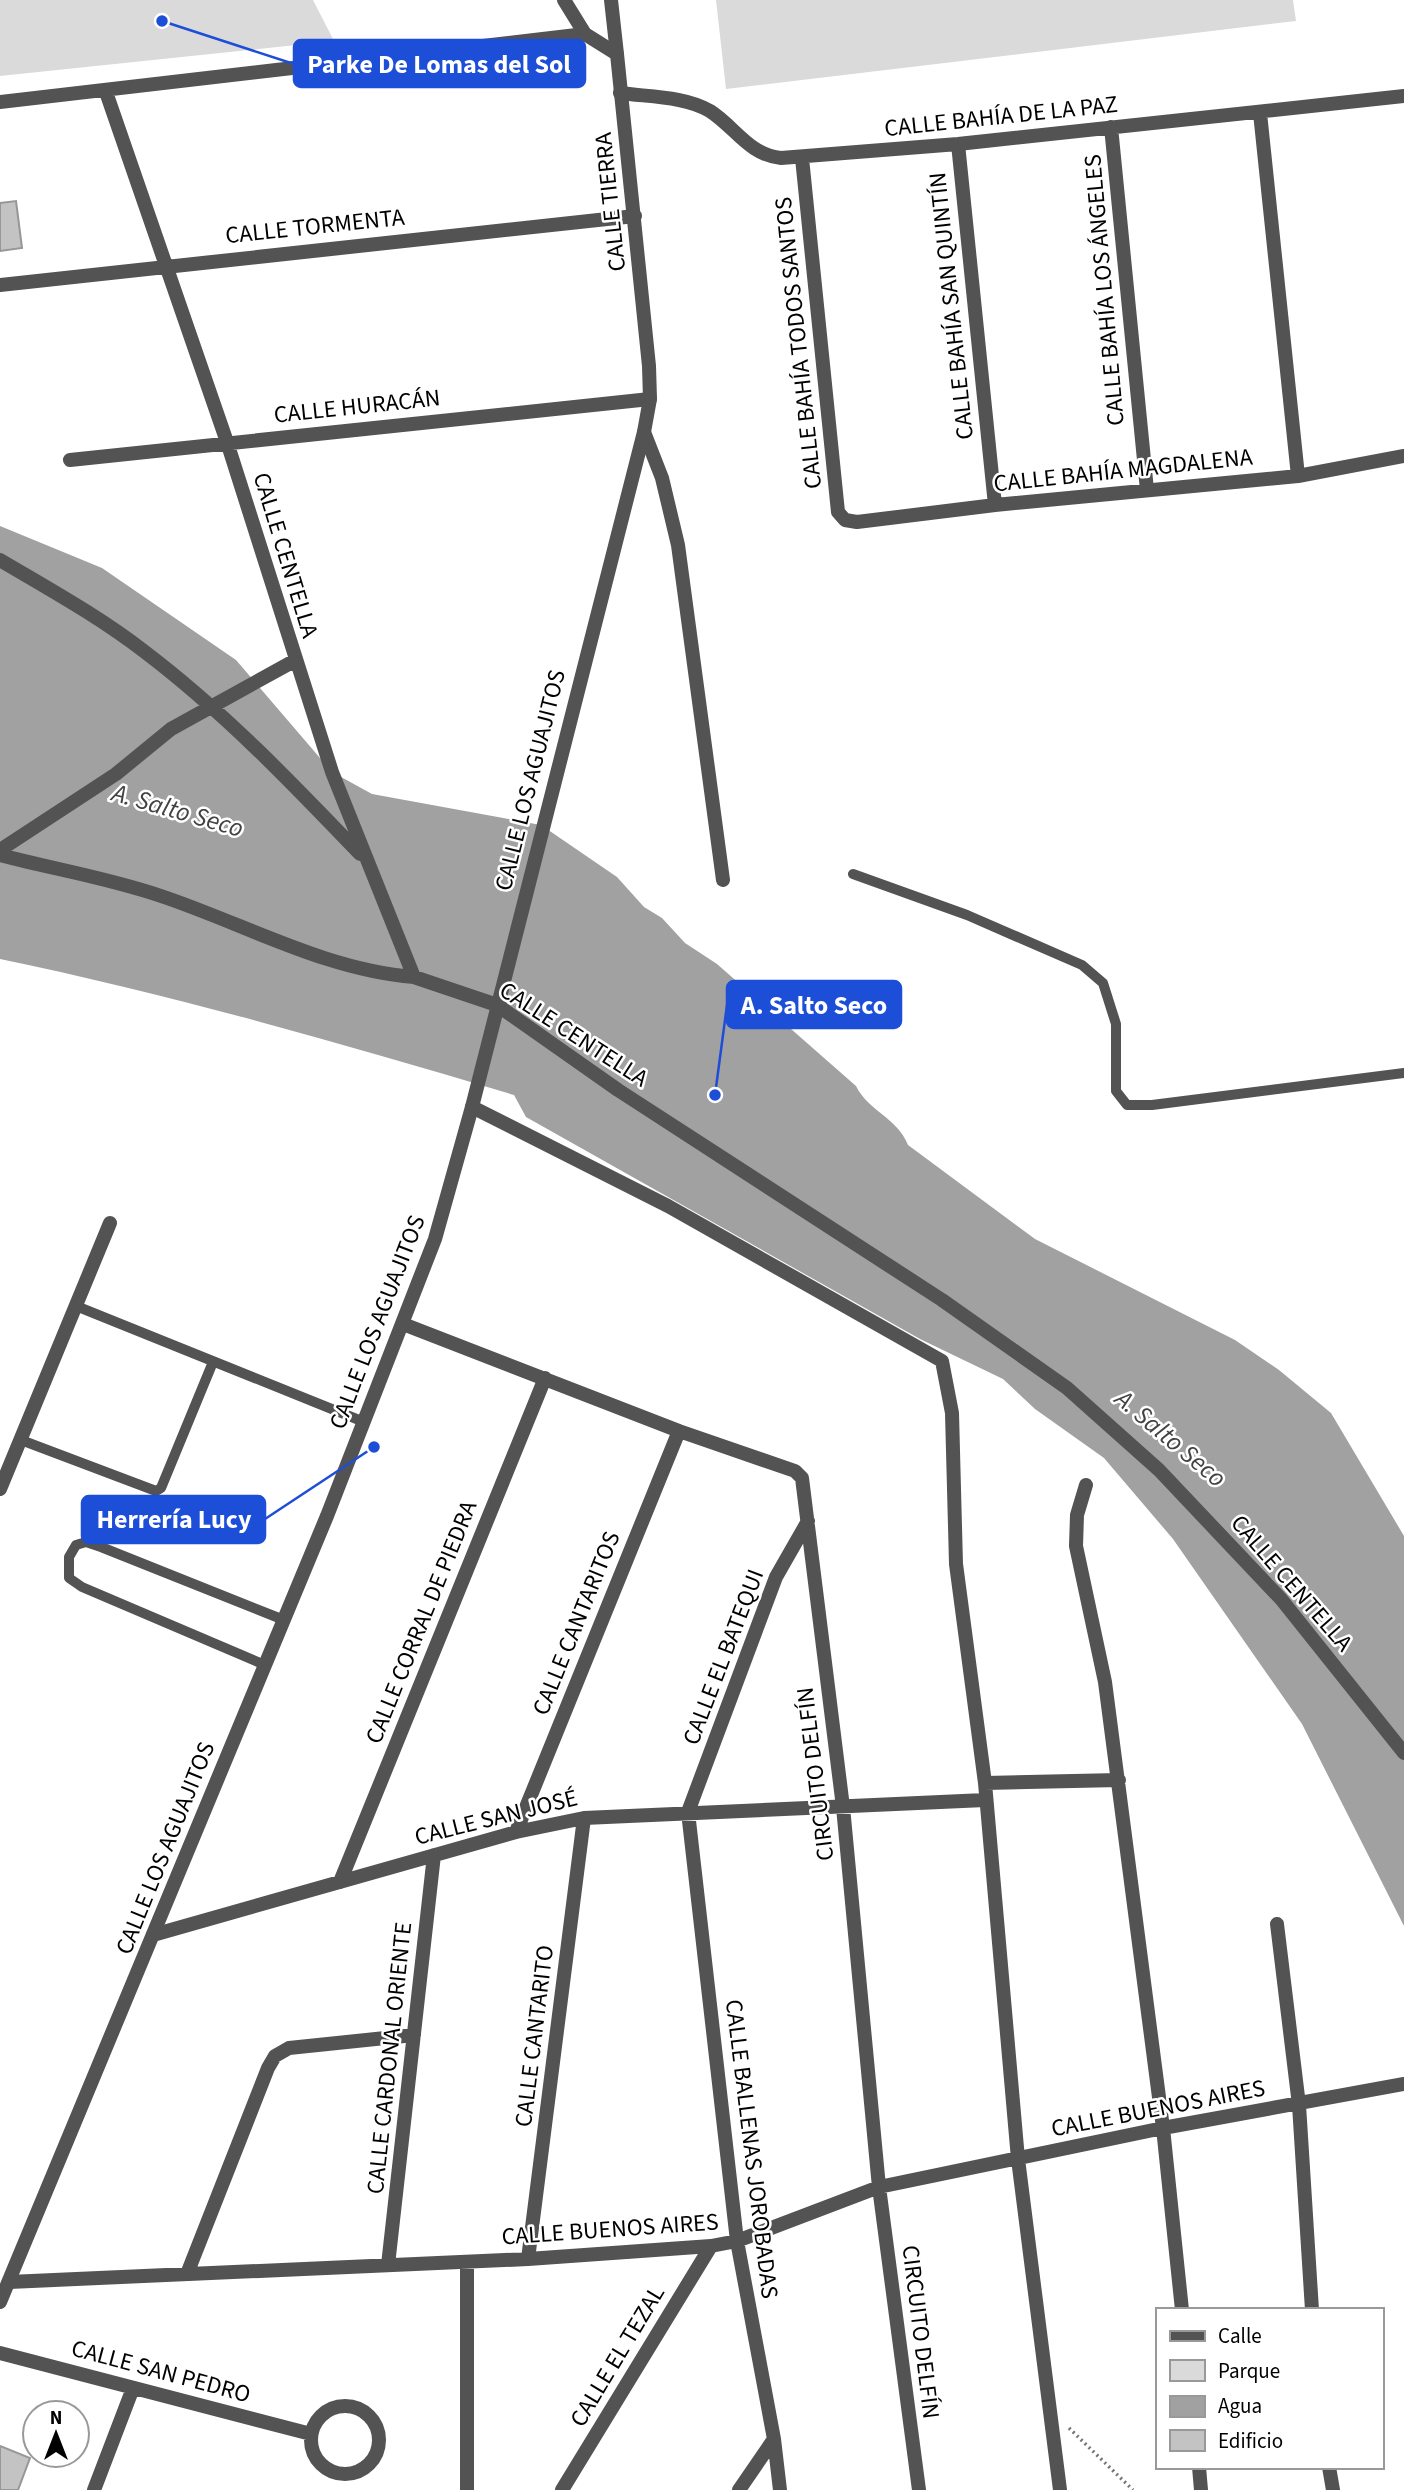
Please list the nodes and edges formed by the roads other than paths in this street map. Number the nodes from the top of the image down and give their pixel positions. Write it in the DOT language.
graph roads {
  1 [pos="564,0"];
  2 [pos="611,0"];
  3 [pos="585,33"];
  4 [pos="617,54"];
  5 [pos="106,92"];
  6 [pos="620,93"];
  7 [pos="1404,96"];
  8 [pos="0,102"];
  9 [pos="1260,113"];
  10 [pos="1111,127"];
  11 [pos="958,144"];
  12 [pos="802,158"];
  13 [pos="635,216"];
  14 [pos="168,265"];
  15 [pos="0,285"];
  16 [pos="650,399"];
  17 [pos="644,432"];
  18 [pos="227,442"];
  19 [pos="1404,456"];
  20 [pos="70,460"];
  21 [pos="1298,476"];
  22 [pos="1147,490"];
  23 [pos="995,505"];
  24 [pos="845,520"];
  25 [pos="0,560"];
  26 [pos="294,661"];
  27 [pos="211,706"];
  28 [pos="0,853"];
  29 [pos="366,860"];
  30 [pos="853,874"];
  31 [pos="723,880"];
  32 [pos="414,977"];
  33 [pos="497,1005"];
  34 [pos="1404,1073"];
  35 [pos="472,1107"];
  36 [pos="110,1223"];
  37 [pos="76,1306"];
  38 [pos="403,1324"];
  39 [pos="213,1362"];
  40 [pos="545,1378"];
  41 [pos="364,1422"];
  42 [pos="679,1431"];
  43 [pos="21,1440"];
  44 [pos="1086,1485"];
  45 [pos="0,1489"];
  46 [pos="808,1521"];
  47 [pos="284,1620"];
  48 [pos="265,1665"];
  49 [pos="1404,1753"];
  50 [pos="1119,1780"];
  51 [pos="985,1783"];
  52 [pos="985,1800"];
  53 [pos="843,1807"];
  54 [pos="688,1812"];
  55 [pos="584,1818"];
  56 [pos="516,1832"];
  57 [pos="434,1855"];
  58 [pos="340,1882"];
  59 [pos="1277,1924"];
  60 [pos="153,1935"];
  61 [pos="414,2035"];
  62 [pos="1404,2084"];
  63 [pos="1299,2105"];
  64 [pos="1163,2128"];
  65 [pos="1018,2159"];
  66 [pos="879,2188"];
  67 [pos="737,2241"];
  68 [pos="711,2246"];
  69 [pos="528,2259"];
  70 [pos="467,2262"];
  71 [pos="388,2266"];
  72 [pos="187,2274"];
  73 [pos="9,2282"];
  74 [pos="0,2302"];
  75 [pos="1182,2308"];
  76 [pos="1312,2308"];
  77 [pos="0,2353"];
  78 [pos="133,2388"];
  79 [pos="311,2434"];
  80 [pos="774,2438"];
  81 [pos="1199,2469"];
  82 [pos="1329,2469"];
  83 [pos="94,2490"];
  84 [pos="467,2490"];
  85 [pos="562,2490"];
  86 [pos="739,2490"];
  87 [pos="780,2490"];
  88 [pos="919,2490"];
  89 [pos="1060,2490"];
  90 [pos="1201,2490"];
  91 [pos="1333,2490"];
  1 -- 3 [label="street"];
  2 -- 4 [label="street, CALLE TIERRA"];
  3 -- 4 [label="street"];
  3 -- 5 [label="street"];
  4 -- 6 [label="street, CALLE TIERRA"];
  5 -- 8 [label="street"];
  5 -- 14 [label="street, CALLE CENTELLA"];
  6 -- 12 [label="street, CALLE BAHÍA DE LA PAZ"];
  6 -- 13 [label="street, CALLE TIERRA"];
  7 -- 9 [label="street, CALLE BAHÍA DE LA PAZ"];
  9 -- 10 [label="street, CALLE BAHÍA DE LA PAZ"];
  9 -- 21 [label="street"];
  10 -- 11 [label="street, CALLE BAHÍA DE LA PAZ"];
  10 -- 22 [label="street, CALLE BAHÍA LOS ÁNGELES"];
  11 -- 12 [label="street, CALLE BAHÍA DE LA PAZ"];
  11 -- 23 [label="street, CALLE BAHÍA SAN QUINTÍN"];
  12 -- 24 [label="street, CALLE BAHÍA TODOS SANTOS"];
  13 -- 14 [label="street, CALLE TORMENTA"];
  13 -- 16 [label="street, CALLE TIERRA"];
  14 -- 15 [label="street, CALLE TORMENTA"];
  14 -- 18 [label="street, CALLE CENTELLA"];
  16 -- 17 [label="street, CALLE LOS AGUAJITOS"];
  16 -- 18 [label="street, CALLE HURACÁN"];
  17 -- 31 [label="street"];
  17 -- 33 [label="street, CALLE LOS AGUAJITOS"];
  18 -- 20 [label="street, CALLE HURACÁN"];
  18 -- 26 [label="street, CALLE CENTELLA"];
  19 -- 21 [label="street, CALLE BAHÍA MAGDALENA"];
  21 -- 22 [label="street, CALLE BAHÍA MAGDALENA"];
  22 -- 23 [label="street, CALLE BAHÍA MAGDALENA"];
  23 -- 24 [label="street, CALLE BAHÍA MAGDALENA"];
  25 -- 27 [label="street"];
  26 -- 27 [label="street"];
  26 -- 29 [label="street, CALLE CENTELLA"];
  27 -- 28 [label="street"];
  27 -- 29 [label="street"];
  28 -- 32 [label="street"];
  29 -- 32 [label="street, CALLE CENTELLA"];
  30 -- 34 [label="lane"];
  32 -- 33 [label="street, CALLE CENTELLA"];
  33 -- 35 [label="street, CALLE LOS AGUAJITOS"];
  33 -- 49 [label="street, CALLE CENTELLA"];
  35 -- 38 [label="street, CALLE LOS AGUAJITOS"];
  35 -- 51 [label="street"];
  36 -- 37 [label="street"];
  37 -- 39 [label="lane"];
  37 -- 43 [label="street"];
  38 -- 40 [label="street, CIRCUITO DELFÍN"];
  38 -- 41 [label="street, CALLE LOS AGUAJITOS"];
  39 -- 41 [label="lane"];
  39 -- 43 [label="lane"];
  40 -- 42 [label="street, CIRCUITO DELFÍN"];
  40 -- 58 [label="street, CALLE CORRAL DE PIEDRA"];
  41 -- 47 [label="street, CALLE LOS AGUAJITOS"];
  42 -- 46 [label="street, CIRCUITO DELFÍN"];
  42 -- 56 [label="street, CALLE CANTARITOS"];
  43 -- 45 [label="street"];
  44 -- 50 [label="street"];
  46 -- 53 [label="street, CIRCUITO DELFÍN"];
  46 -- 54 [label="street, CALLE EL BATEQUI"];
  47 -- 48 [label="street, CALLE LOS AGUAJITOS"];
  47 -- 48 [label="lane"];
  48 -- 60 [label="street, CALLE LOS AGUAJITOS"];
  50 -- 51 [label="street"];
  50 -- 64 [label="street"];
  51 -- 52 [label="street"];
  52 -- 53 [label="street, CALLE SAN JOSÉ"];
  52 -- 65 [label="street"];
  53 -- 54 [label="street, CALLE SAN JOSÉ"];
  53 -- 66 [label="street, CIRCUITO DELFÍN"];
  54 -- 55 [label="street, CALLE SAN JOSÉ"];
  54 -- 67 [label="street, CALLE BALLENAS JOROBADAS"];
  55 -- 56 [label="street, CALLE SAN JOSÉ"];
  55 -- 69 [label="street, CALLE CANTARITO"];
  56 -- 57 [label="street, CALLE SAN JOSÉ"];
  57 -- 58 [label="street, CALLE SAN JOSÉ"];
  57 -- 61 [label="street, CALLE CARDONAL ORIENTE"];
  58 -- 60 [label="street, CALLE SAN JOSÉ"];
  59 -- 63 [label="street"];
  60 -- 73 [label="street, CALLE LOS AGUAJITOS"];
  61 -- 71 [label="street, CALLE CARDONAL ORIENTE"];
  61 -- 72 [label="street"];
  62 -- 63 [label="street, CALLE BUENOS AIRES"];
  63 -- 64 [label="street, CALLE BUENOS AIRES"];
  63 -- 76 [label="street"];
  64 -- 65 [label="street, CALLE BUENOS AIRES"];
  64 -- 75 [label="street"];
  65 -- 66 [label="street, CALLE BUENOS AIRES"];
  65 -- 89 [label="street"];
  66 -- 67 [label="street, CALLE BUENOS AIRES"];
  66 -- 88 [label="street, CIRCUITO DELFÍN"];
  67 -- 68 [label="street, CALLE BUENOS AIRES"];
  67 -- 80 [label="street, CALLE BALLENAS JOROBADAS"];
  68 -- 69 [label="street, CALLE BUENOS AIRES"];
  68 -- 85 [label="street, CALLE EL TEZAL"];
  69 -- 70 [label="street, CALLE BUENOS AIRES"];
  70 -- 71 [label="street, CALLE BUENOS AIRES"];
  70 -- 84 [label="street"];
  71 -- 72 [label="street, CALLE BUENOS AIRES"];
  72 -- 73 [label="street, CALLE BUENOS AIRES"];
  73 -- 74 [label="street, CALLE LOS AGUAJITOS"];
  77 -- 78 [label="street, CALLE SAN PEDRO"];
  78 -- 79 [label="street, CALLE SAN PEDRO"];
  78 -- 83 [label="street"];
  79 -- 79 [label="street"];
  80 -- 86 [label="street"];
  80 -- 87 [label="street, CALLE BALLENAS JOROBADAS"];
  81 -- 90 [label="street"];
  82 -- 91 [label="street"];
}
